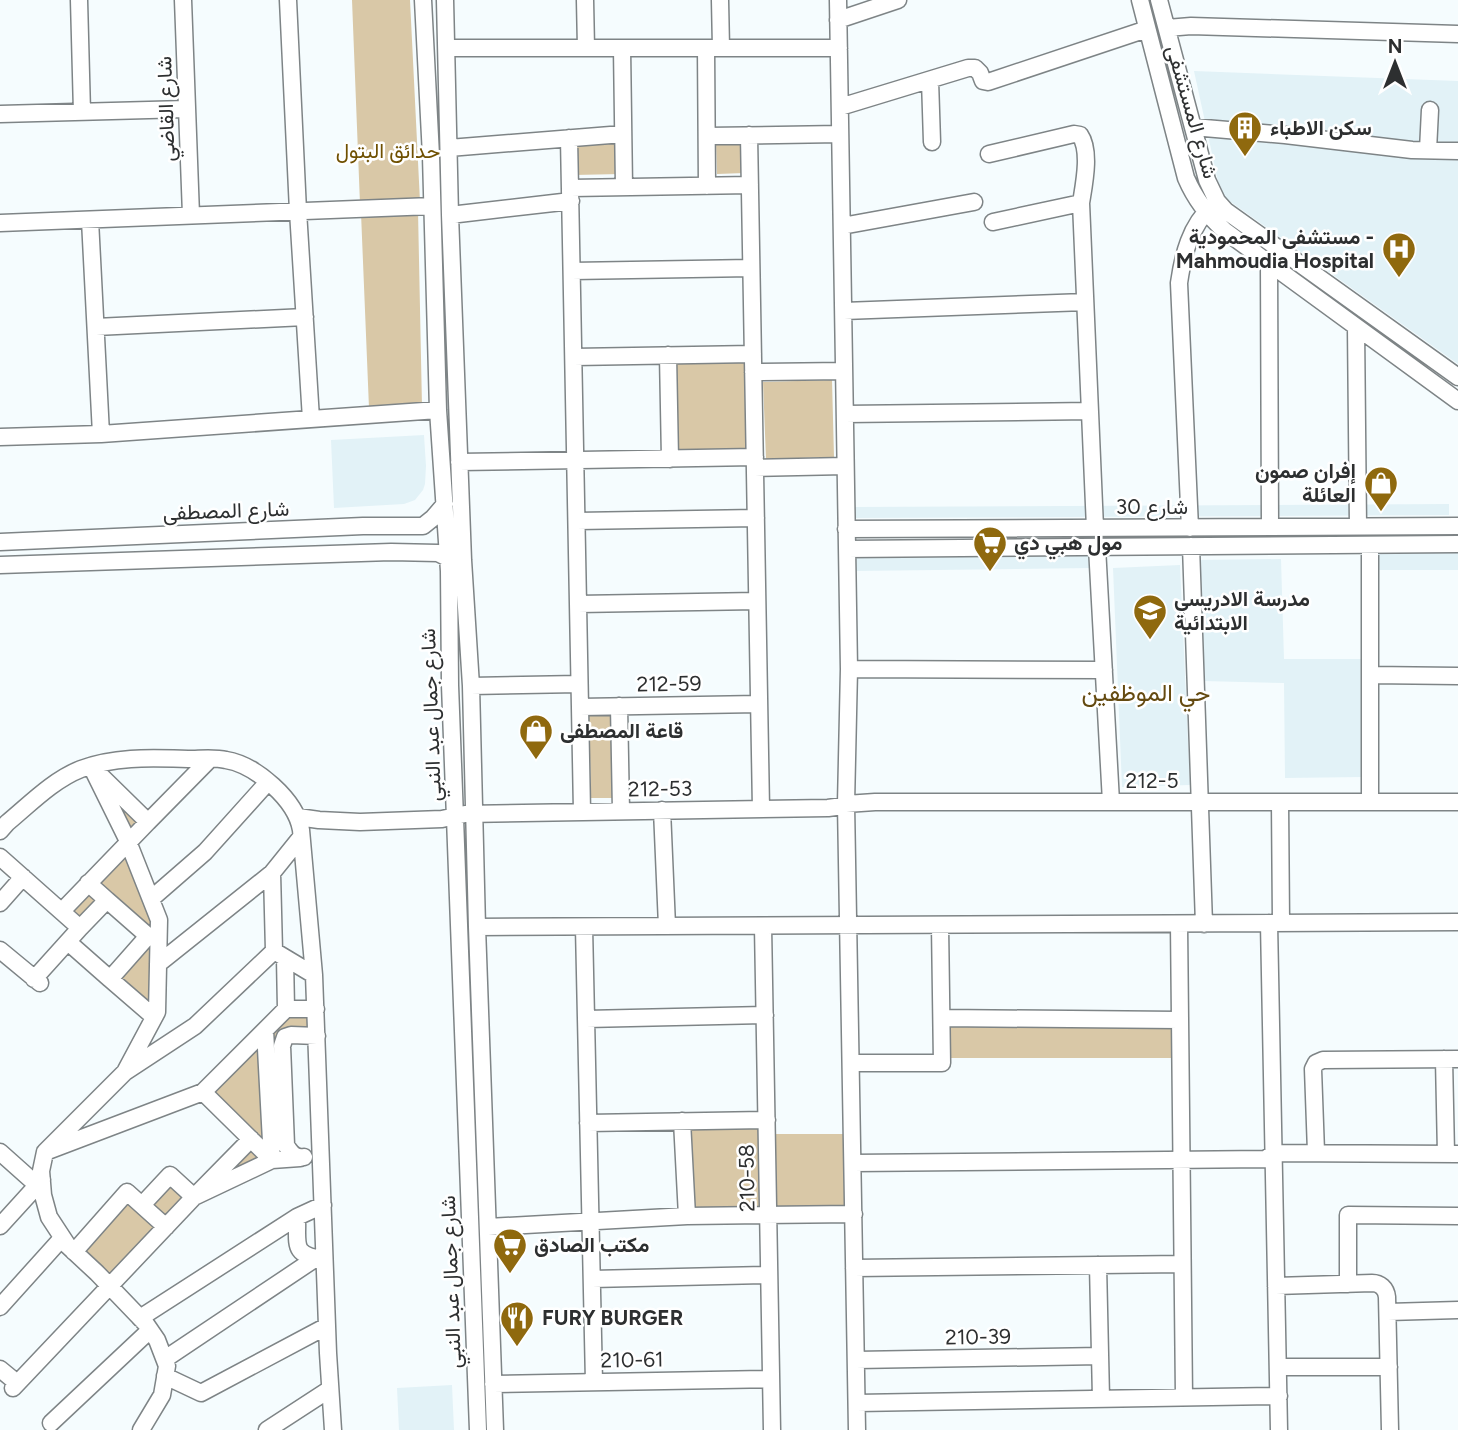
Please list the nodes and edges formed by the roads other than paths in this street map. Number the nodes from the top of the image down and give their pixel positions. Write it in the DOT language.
graph roads {
  1 [pos="79,0"];
  2 [pos="183,0"];
  3 [pos="288,0"];
  4 [pos="423,0"];
  5 [pos="445,0"];
  6 [pos="585,0"];
  7 [pos="720,0"];
  8 [pos="838,0"];
  9 [pos="898,0"];
  10 [pos="1140,0"];
  11 [pos="1159,0"];
  12 [pos="838,20"];
  13 [pos="1167,28"];
  14 [pos="1147,29"];
  15 [pos="1458,34"];
  16 [pos="447,48"];
  17 [pos="586,48"];
  18 [pos="622,48"];
  19 [pos="713,48"];
  20 [pos="839,48"];
  21 [pos="930,80"];
  22 [pos="840,107"];
  23 [pos="186,109"];
  24 [pos="1430,110"];
  25 [pos="82,112"];
  26 [pos="0,114"];
  27 [pos="1194,127"];
  28 [pos="623,134"];
  29 [pos="840,134"];
  30 [pos="749,135"];
  31 [pos="707,136"];
  32 [pos="569,138"];
  33 [pos="932,142"];
  34 [pos="449,148"];
  35 [pos="1428,150"];
  36 [pos="1458,150"];
  37 [pos="989,154"];
  38 [pos="750,185"];
  39 [pos="708,186"];
  40 [pos="624,187"];
  41 [pos="571,195"];
  42 [pos="974,202"];
  43 [pos="1082,203"];
  44 [pos="432,206"];
  45 [pos="1212,206"];
  46 [pos="298,211"];
  47 [pos="191,215"];
  48 [pos="450,215"];
  49 [pos="90,220"];
  50 [pos="993,222"];
  51 [pos="0,223"];
  52 [pos="842,226"];
  53 [pos="1269,262"];
  54 [pos="751,268"];
  55 [pos="572,271"];
  56 [pos="1086,302"];
  57 [pos="844,312"];
  58 [pos="305,317"];
  59 [pos="96,327"];
  60 [pos="1356,327"];
  61 [pos="753,354"];
  62 [pos="668,355"];
  63 [pos="574,357"];
  64 [pos="844,371"];
  65 [pos="753,372"];
  66 [pos="1458,377"];
  67 [pos="1458,401"];
  68 [pos="438,410"];
  69 [pos="1090,411"];
  70 [pos="845,414"];
  71 [pos="311,419"];
  72 [pos="101,434"];
  73 [pos="0,437"];
  74 [pos="670,459"];
  75 [pos="575,460"];
  76 [pos="755,463"];
  77 [pos="845,466"];
  78 [pos="459,468"];
  79 [pos="442,473"];
  80 [pos="445,504"];
  81 [pos="756,518"];
  82 [pos="577,521"];
  83 [pos="1458,526"];
  84 [pos="1190,527"];
  85 [pos="1270,527"];
  86 [pos="1358,527"];
  87 [pos="1097,528"];
  88 [pos="846,529"];
  89 [pos="864,529"];
  90 [pos="0,542"];
  91 [pos="1458,544"];
  92 [pos="1370,545"];
  93 [pos="1191,546"];
  94 [pos="1097,547"];
  95 [pos="847,549"];
  96 [pos="864,549"];
  97 [pos="455,559"];
  98 [pos="0,565"];
  99 [pos="757,601"];
  100 [pos="578,604"];
  101 [pos="849,669"];
  102 [pos="1104,670"];
  103 [pos="1370,675"];
  104 [pos="1458,676"];
  105 [pos="579,684"];
  106 [pos="471,686"];
  107 [pos="759,704"];
  108 [pos="619,706"];
  109 [pos="580,707"];
  110 [pos="210,759"];
  111 [pos="90,766"];
  112 [pos="268,782"];
  113 [pos="1370,801"];
  114 [pos="1111,802"];
  115 [pos="1199,802"];
  116 [pos="1280,802"];
  117 [pos="1458,802"];
  118 [pos="846,804"];
  119 [pos="761,809"];
  120 [pos="662,810"];
  121 [pos="582,811"];
  122 [pos="621,811"];
  123 [pos="473,814"];
  124 [pos="455,815"];
  125 [pos="298,817"];
  126 [pos="148,822"];
  127 [pos="2,823"];
  128 [pos="301,837"];
  129 [pos="128,842"];
  130 [pos="0,857"];
  131 [pos="272,873"];
  132 [pos="23,877"];
  133 [pos="88,883"];
  134 [pos="151,899"];
  135 [pos="107,900"];
  136 [pos="0,903"];
  137 [pos="62,911"];
  138 [pos="1458,922"];
  139 [pos="1275,923"];
  140 [pos="1179,924"];
  141 [pos="1203,924"];
  142 [pos="849,925"];
  143 [pos="940,925"];
  144 [pos="667,926"];
  145 [pos="763,926"];
  146 [pos="477,927"];
  147 [pos="584,927"];
  148 [pos="80,928"];
  149 [pos="153,930"];
  150 [pos="68,942"];
  151 [pos="0,950"];
  152 [pos="280,954"];
  153 [pos="158,964"];
  154 [pos="314,975"];
  155 [pos="110,979"];
  156 [pos="286,1009"];
  157 [pos="316,1009"];
  158 [pos="765,1015"];
  159 [pos="154,1017"];
  160 [pos="942,1018"];
  161 [pos="586,1019"];
  162 [pos="1179,1020"];
  163 [pos="265,1030"];
  164 [pos="317,1035"];
  165 [pos="1451,1059"];
  166 [pos="851,1063"];
  167 [pos="125,1072"];
  168 [pos="203,1092"];
  169 [pos="766,1120"];
  170 [pos="682,1121"];
  171 [pos="588,1123"];
  172 [pos="251,1139"];
  173 [pos="0,1152"];
  174 [pos="45,1152"];
  175 [pos="1316,1152"];
  176 [pos="1273,1153"];
  177 [pos="321,1154"];
  178 [pos="1452,1154"];
  179 [pos="300,1158"];
  180 [pos="1181,1159"];
  181 [pos="272,1160"];
  182 [pos="853,1163"];
  183 [pos="40,1182"];
  184 [pos="194,1197"];
  185 [pos="142,1205"];
  186 [pos="323,1205"];
  187 [pos="854,1214"];
  188 [pos="768,1215"];
  189 [pos="687,1216"];
  190 [pos="1458,1216"];
  191 [pos="297,1217"];
  192 [pos="590,1222"];
  193 [pos="0,1226"];
  194 [pos="166,1227"];
  195 [pos="488,1227"];
  196 [pos="62,1238"];
  197 [pos="74,1252"];
  198 [pos="320,1258"];
  199 [pos="1182,1264"];
  200 [pos="1098,1265"];
  201 [pos="854,1268"];
  202 [pos="769,1275"];
  203 [pos="592,1279"];
  204 [pos="1348,1283"];
  205 [pos="110,1286"];
  206 [pos="1276,1286"];
  207 [pos="0,1307"];
  208 [pos="1458,1310"];
  209 [pos="1388,1312"];
  210 [pos="145,1324"];
  211 [pos="327,1326"];
  212 [pos="1100,1356"];
  213 [pos="165,1359"];
  214 [pos="856,1360"];
  215 [pos="1278,1367"];
  216 [pos="1389,1367"];
  217 [pos="0,1369"];
  218 [pos="165,1376"];
  219 [pos="771,1379"];
  220 [pos="594,1382"];
  221 [pos="493,1384"];
  222 [pos="330,1389"];
  223 [pos="1279,1396"];
  224 [pos="1184,1397"];
  225 [pos="1101,1398"];
  226 [pos="857,1402"];
  227 [pos="51,1423"];
  228 [pos="141,1430"];
  229 [pos="267,1430"];
  230 [pos="333,1430"];
  231 [pos="478,1430"];
  232 [pos="495,1430"];
  233 [pos="772,1430"];
  234 [pos="857,1430"];
  235 [pos="1279,1430"];
  236 [pos="1390,1430"];
  1 -- 25 [label="street"];
  2 -- 23 [label="street, شارع القاضي"];
  3 -- 46 [label="street"];
  4 -- 44 [label="street, شارع جمال عبد النبي"];
  5 -- 16 [label="street, شارع جمال عبد النبي"];
  6 -- 17 [label="street"];
  7 -- 19 [label="street"];
  8 -- 12 [label="street"];
  9 -- 12 [label="street"];
  10 -- 14 [label="street, شارع المستشفى"];
  11 -- 13 [label="street, شارع المستشفى"];
  12 -- 20 [label="street"];
  13 -- 15 [label="street"];
  13 -- 27 [label="street, شارع المستشفى"];
  14 -- 21 [label="street"];
  14 -- 45 [label="street, شارع المستشفى"];
  16 -- 17 [label="street"];
  16 -- 34 [label="street, شارع جمال عبد النبي"];
  17 -- 18 [label="street"];
  18 -- 19 [label="street"];
  18 -- 28 [label="street"];
  19 -- 20 [label="street"];
  19 -- 31 [label="street"];
  20 -- 22 [label="street"];
  21 -- 22 [label="street"];
  21 -- 33 [label="street"];
  22 -- 29 [label="street"];
  23 -- 25 [label="street"];
  23 -- 47 [label="street, شارع القاضي"];
  24 -- 35 [label="street"];
  25 -- 26 [label="street"];
  27 -- 35 [label="street"];
  27 -- 45 [label="street, شارع المستشفى"];
  28 -- 32 [label="street"];
  28 -- 40 [label="street"];
  29 -- 30 [label="street"];
  29 -- 52 [label="street"];
  30 -- 31 [label="street"];
  30 -- 38 [label="street"];
  31 -- 39 [label="street"];
  32 -- 34 [label="street"];
  32 -- 41 [label="street"];
  34 -- 48 [label="street, شارع جمال عبد النبي"];
  35 -- 36 [label="street"];
  37 -- 43 [label="street"];
  38 -- 39 [label="street"];
  38 -- 54 [label="street"];
  39 -- 40 [label="street"];
  40 -- 41 [label="street"];
  41 -- 48 [label="street"];
  41 -- 55 [label="street"];
  42 -- 52 [label="street"];
  43 -- 50 [label="street"];
  43 -- 56 [label="street"];
  44 -- 46 [label="street"];
  44 -- 68 [label="street, شارع جمال عبد النبي"];
  45 -- 53 [label="street, شارع المستشفى"];
  45 -- 66 [label="street, شارع المستشفى"];
  45 -- 84 [label="street"];
  46 -- 47 [label="street"];
  46 -- 58 [label="street"];
  47 -- 49 [label="street"];
  48 -- 78 [label="street, شارع جمال عبد النبي"];
  49 -- 51 [label="street"];
  49 -- 59 [label="street"];
  52 -- 57 [label="street"];
  53 -- 60 [label="street, شارع المستشفى"];
  53 -- 85 [label="street"];
  54 -- 55 [label="street"];
  54 -- 61 [label="street"];
  55 -- 63 [label="street"];
  56 -- 57 [label="street"];
  56 -- 69 [label="street"];
  57 -- 64 [label="street"];
  58 -- 59 [label="street"];
  58 -- 71 [label="street"];
  59 -- 72 [label="street"];
  60 -- 67 [label="street, شارع المستشفى"];
  60 -- 86 [label="street"];
  61 -- 62 [label="street"];
  61 -- 65 [label="street"];
  62 -- 63 [label="street"];
  62 -- 74 [label="street"];
  63 -- 75 [label="street"];
  64 -- 65 [label="street"];
  64 -- 70 [label="street"];
  65 -- 76 [label="street"];
  68 -- 71 [label="street"];
  68 -- 79 [label="street, شارع جمال عبد النبي"];
  69 -- 70 [label="street"];
  69 -- 87 [label="street"];
  70 -- 77 [label="street"];
  71 -- 72 [label="street"];
  72 -- 73 [label="street"];
  74 -- 75 [label="street"];
  74 -- 76 [label="street"];
  75 -- 78 [label="street"];
  75 -- 82 [label="street"];
  76 -- 77 [label="street"];
  76 -- 81 [label="street"];
  77 -- 88 [label="street"];
  78 -- 79 [label="street"];
  78 -- 97 [label="street, شارع جمال عبد النبي"];
  79 -- 80 [label="street, شارع جمال عبد النبي"];
  80 -- 90 [label="street, شارع المصطفى"];
  80 -- 97 [label="street, شارع جمال عبد النبي"];
  81 -- 82 [label="street"];
  81 -- 99 [label="street"];
  82 -- 100 [label="street"];
  83 -- 86 [label="street, شارع 30"];
  84 -- 85 [label="street, شارع 30"];
  84 -- 87 [label="street, شارع 30"];
  85 -- 86 [label="street, شارع 30"];
  87 -- 89 [label="street, شارع 30"];
  87 -- 94 [label="street"];
  88 -- 89 [label="street, شارع 30"];
  88 -- 95 [label="street"];
  89 -- 96 [label="street"];
  91 -- 92 [label="street, شارع 30"];
  92 -- 93 [label="street, شارع 30"];
  92 -- 103 [label="street"];
  93 -- 94 [label="street, شارع 30"];
  93 -- 115 [label="street"];
  94 -- 96 [label="street, شارع 30"];
  94 -- 102 [label="street"];
  95 -- 96 [label="street, شارع 30"];
  95 -- 101 [label="street"];
  97 -- 98 [label="street"];
  97 -- 106 [label="street, شارع جمال عبد النبي"];
  97 -- 124 [label="street, شارع جمال عبد النبي"];
  99 -- 100 [label="street"];
  99 -- 107 [label="street"];
  100 -- 105 [label="street"];
  101 -- 102 [label="street"];
  101 -- 118 [label="street"];
  102 -- 114 [label="street"];
  103 -- 104 [label="street"];
  103 -- 113 [label="street"];
  105 -- 106 [label="street"];
  105 -- 109 [label="street"];
  106 -- 123 [label="street, شارع جمال عبد النبي"];
  107 -- 108 [label="street, 212-59"];
  107 -- 119 [label="street"];
  108 -- 109 [label="street, 212-59"];
  108 -- 122 [label="street"];
  109 -- 121 [label="street"];
  110 -- 111 [label="street"];
  110 -- 112 [label="street"];
  110 -- 126 [label="street"];
  111 -- 126 [label="street"];
  111 -- 127 [label="street"];
  111 -- 129 [label="street"];
  112 -- 125 [label="street"];
  112 -- 134 [label="street"];
  113 -- 116 [label="street, 212-5"];
  113 -- 117 [label="street, 212-5"];
  114 -- 115 [label="street, 212-5"];
  114 -- 118 [label="street, 212-5"];
  115 -- 116 [label="street, 212-5"];
  115 -- 141 [label="street"];
  116 -- 139 [label="street"];
  118 -- 119 [label="street, 212-53"];
  118 -- 142 [label="street"];
  119 -- 120 [label="street, 212-53"];
  120 -- 122 [label="street, 212-53"];
  120 -- 144 [label="street"];
  121 -- 122 [label="street, 212-53"];
  121 -- 123 [label="street, 212-53"];
  123 -- 124 [label="street, 212-53"];
  123 -- 146 [label="street, شارع جمال عبد النبي"];
  124 -- 125 [label="street, 212-53"];
  124 -- 231 [label="street, شارع جمال عبد النبي"];
  125 -- 128 [label="street"];
  126 -- 129 [label="street"];
  128 -- 131 [label="street"];
  128 -- 154 [label="street"];
  129 -- 133 [label="street"];
  129 -- 134 [label="street"];
  130 -- 132 [label="street"];
  131 -- 152 [label="street"];
  131 -- 153 [label="street"];
  132 -- 136 [label="street"];
  132 -- 137 [label="street"];
  133 -- 135 [label="street"];
  133 -- 137 [label="street"];
  134 -- 149 [label="street"];
  135 -- 148 [label="street"];
  135 -- 149 [label="street"];
  137 -- 148 [label="street"];
  138 -- 139 [label="street"];
  139 -- 141 [label="street"];
  139 -- 176 [label="street"];
  140 -- 141 [label="street"];
  140 -- 143 [label="street"];
  140 -- 162 [label="street"];
  142 -- 143 [label="street"];
  142 -- 145 [label="street"];
  142 -- 166 [label="street"];
  143 -- 160 [label="street"];
  144 -- 145 [label="street"];
  144 -- 147 [label="street"];
  145 -- 158 [label="street, 210-58"];
  146 -- 147 [label="street"];
  146 -- 195 [label="street, شارع جمال عبد النبي"];
  147 -- 161 [label="street"];
  148 -- 150 [label="street"];
  149 -- 153 [label="street"];
  149 -- 155 [label="street"];
  150 -- 151 [label="street"];
  150 -- 155 [label="street"];
  152 -- 154 [label="street"];
  152 -- 156 [label="street"];
  152 -- 167 [label="street"];
  153 -- 159 [label="street"];
  154 -- 157 [label="street"];
  155 -- 159 [label="street"];
  156 -- 157 [label="street"];
  156 -- 163 [label="street"];
  157 -- 164 [label="street"];
  158 -- 161 [label="street"];
  158 -- 169 [label="street, 210-58"];
  159 -- 167 [label="street"];
  160 -- 162 [label="street"];
  160 -- 166 [label="street"];
  161 -- 171 [label="street"];
  162 -- 180 [label="street"];
  163 -- 168 [label="street"];
  163 -- 181 [label="street"];
  164 -- 177 [label="street"];
  164 -- 179 [label="street"];
  165 -- 175 [label="street"];
  165 -- 178 [label="street"];
  166 -- 182 [label="street"];
  167 -- 174 [label="street"];
  168 -- 172 [label="street"];
  168 -- 174 [label="street"];
  169 -- 170 [label="street"];
  169 -- 188 [label="street, 210-58"];
  170 -- 171 [label="street"];
  170 -- 189 [label="street"];
  171 -- 192 [label="street"];
  172 -- 181 [label="street"];
  172 -- 184 [label="street"];
  173 -- 183 [label="street"];
  174 -- 183 [label="street"];
  175 -- 176 [label="street"];
  175 -- 178 [label="street"];
  176 -- 180 [label="street"];
  176 -- 206 [label="street"];
  177 -- 179 [label="street"];
  177 -- 186 [label="street"];
  179 -- 181 [label="street"];
  180 -- 182 [label="street"];
  180 -- 199 [label="street"];
  181 -- 184 [label="street"];
  182 -- 187 [label="street"];
  183 -- 193 [label="street"];
  183 -- 196 [label="street"];
  184 -- 185 [label="street"];
  184 -- 194 [label="street"];
  185 -- 194 [label="street"];
  185 -- 197 [label="street"];
  186 -- 191 [label="street"];
  186 -- 198 [label="street"];
  187 -- 188 [label="street"];
  187 -- 201 [label="street"];
  188 -- 189 [label="street"];
  188 -- 202 [label="street, 210-58"];
  189 -- 192 [label="street"];
  190 -- 204 [label="street"];
  191 -- 198 [label="street"];
  191 -- 210 [label="street"];
  192 -- 195 [label="street"];
  192 -- 203 [label="street"];
  194 -- 205 [label="street"];
  195 -- 221 [label="street, شارع جمال عبد النبي"];
  196 -- 197 [label="street"];
  196 -- 207 [label="street"];
  197 -- 205 [label="street"];
  198 -- 211 [label="street"];
  198 -- 213 [label="street"];
  199 -- 200 [label="street"];
  199 -- 224 [label="street"];
  200 -- 201 [label="street"];
  200 -- 212 [label="street"];
  201 -- 214 [label="street"];
  202 -- 203 [label="street"];
  202 -- 219 [label="street, 210-58"];
  203 -- 220 [label="street"];
  204 -- 206 [label="street"];
  204 -- 209 [label="street"];
  205 -- 210 [label="street"];
  205 -- 217 [label="street"];
  206 -- 215 [label="street"];
  208 -- 209 [label="street"];
  209 -- 216 [label="street"];
  210 -- 213 [label="street"];
  210 -- 227 [label="street"];
  211 -- 218 [label="street"];
  211 -- 222 [label="street"];
  212 -- 214 [label="street, 210-39"];
  212 -- 225 [label="street"];
  213 -- 218 [label="street"];
  214 -- 226 [label="street"];
  215 -- 216 [label="street"];
  215 -- 223 [label="street"];
  216 -- 236 [label="street"];
  218 -- 228 [label="street"];
  219 -- 220 [label="street, 210-61"];
  219 -- 233 [label="street, 210-58"];
  220 -- 221 [label="street, 210-61"];
  221 -- 232 [label="street, شارع جمال عبد النبي"];
  222 -- 229 [label="street"];
  222 -- 230 [label="street"];
  223 -- 224 [label="street"];
  223 -- 235 [label="street"];
  224 -- 225 [label="street"];
  225 -- 226 [label="street"];
  226 -- 234 [label="street"];
}
